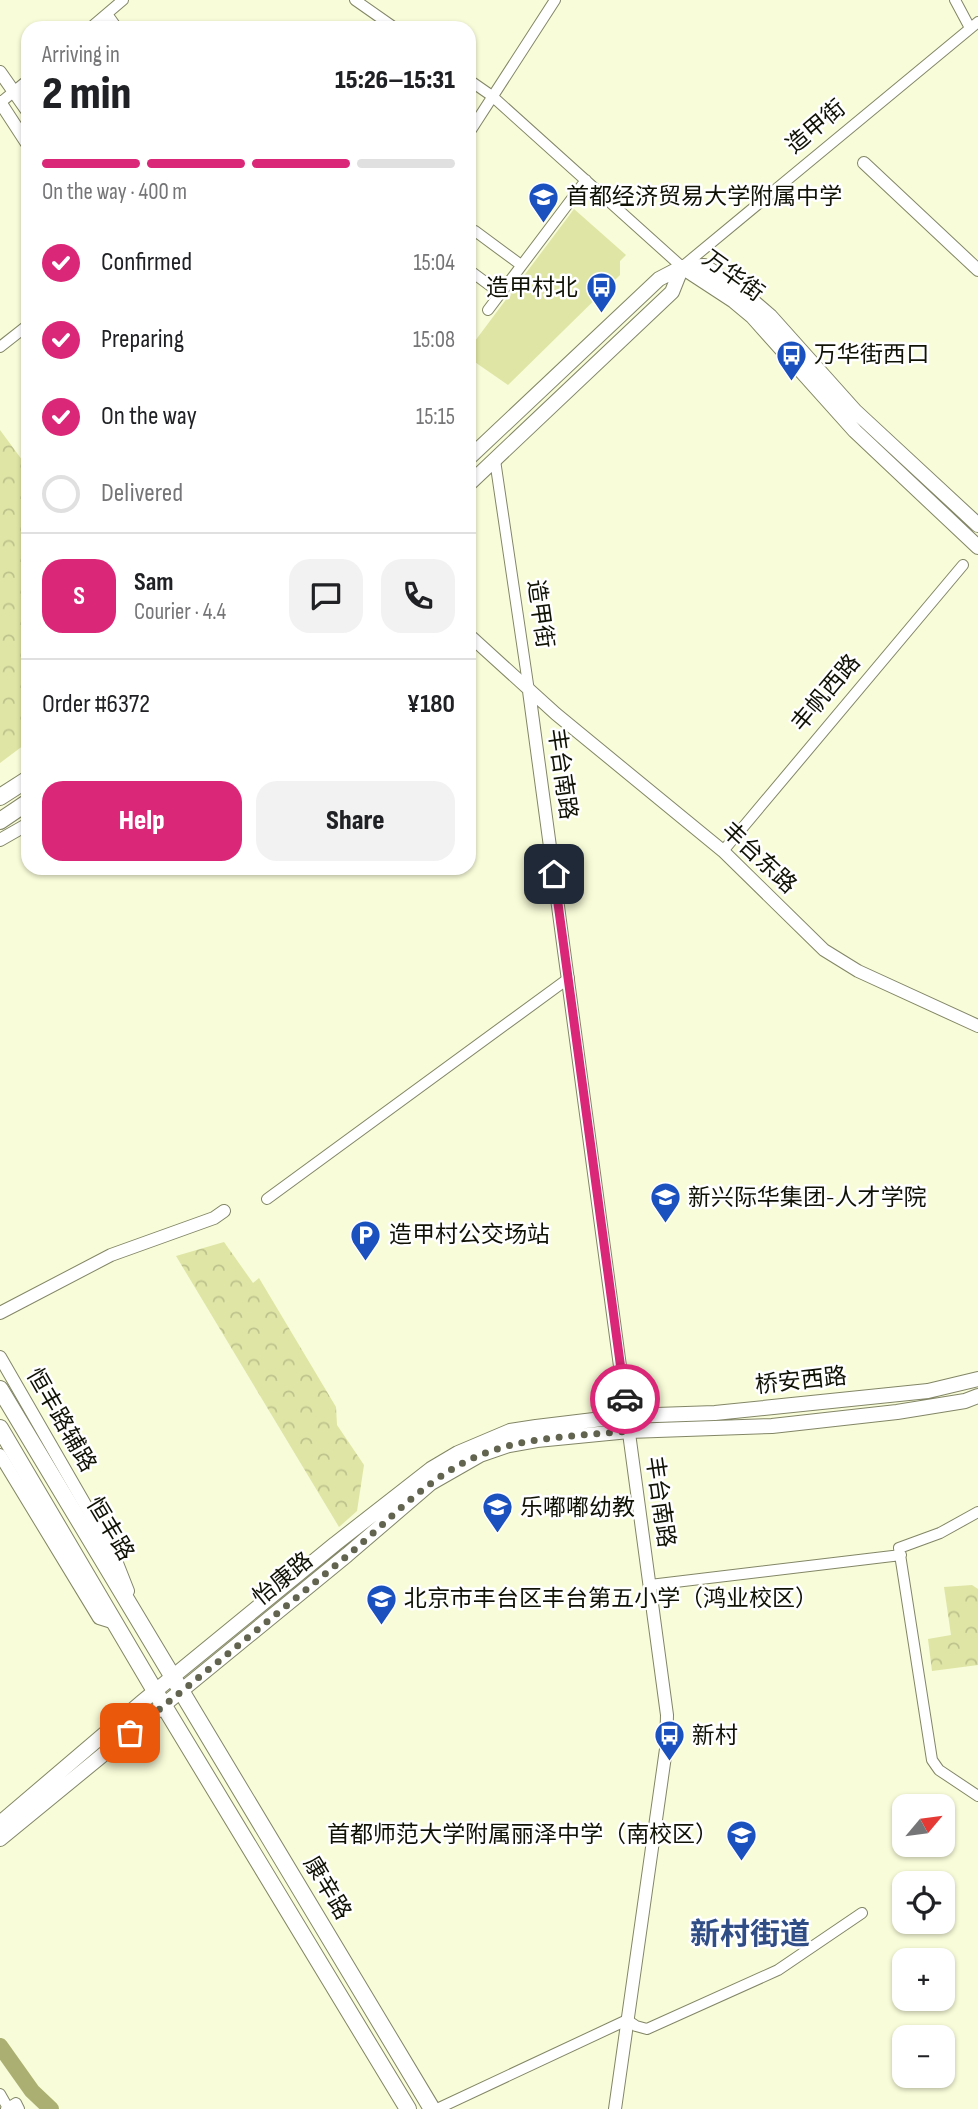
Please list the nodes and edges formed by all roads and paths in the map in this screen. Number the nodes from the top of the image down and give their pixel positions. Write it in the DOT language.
graph roads {
  1 [pos="123,0"];
  2 [pos="355,0"];
  3 [pos="555,0"];
  4 [pos="955,0"];
  5 [pos="107,14"];
  6 [pos="98,21"];
  7 [pos="112,21"];
  8 [pos="385,21"];
  9 [pos="974,25"];
  10 [pos="0,72"];
  11 [pos="476,84"];
  12 [pos="21,86"];
  13 [pos="15,92"];
  14 [pos="492,96"];
  15 [pos="21,101"];
  16 [pos="0,102"];
  17 [pos="476,122"];
  18 [pos="21,134"];
  19 [pos="864,163"];
  20 [pos="586,180"];
  21 [pos="476,231"];
  22 [pos="522,265"];
  23 [pos="682,267"];
  24 [pos="978,270"];
  25 [pos="476,275"];
  26 [pos="500,293"];
  27 [pos="488,310"];
  28 [pos="21,331"];
  29 [pos="0,347"];
  30 [pos="476,450"];
  31 [pos="495,460"];
  32 [pos="476,478"];
  33 [pos="978,525"];
  34 [pos="976,541"];
  35 [pos="963,565"];
  36 [pos="476,642"];
  37 [pos="529,691"];
  38 [pos="21,784"];
  39 [pos="0,797"];
  40 [pos="21,807"];
  41 [pos="0,821"];
  42 [pos="21,828"];
  43 [pos="0,840"];
  44 [pos="723,850"];
  45 [pos="569,978"];
  46 [pos="978,1026"];
  47 [pos="267,1199"];
  48 [pos="224,1211"];
  49 [pos="0,1313"];
  50 [pos="0,1357"];
  51 [pos="978,1379"];
  52 [pos="0,1389"];
  53 [pos="978,1396"];
  54 [pos="627,1416"];
  55 [pos="0,1429"];
  56 [pos="629,1431"];
  57 [pos="0,1455"];
  58 [pos="978,1512"];
  59 [pos="900,1552"];
  60 [pos="650,1585"];
  61 [pos="137,1618"];
  62 [pos="115,1623"];
  63 [pos="174,1676"];
  64 [pos="155,1691"];
  65 [pos="182,1691"];
  66 [pos="164,1705"];
  67 [pos="978,1796"];
  68 [pos="0,1823"];
  69 [pos="0,1839"];
  70 [pos="862,1913"];
  71 [pos="627,2020"];
  72 [pos="0,2094"];
  73 [pos="11,2109"];
  74 [pos="408,2109"];
  75 [pos="435,2109"];
  76 [pos="615,2109"];
  1 -- 5 [label="street"];
  2 -- 8 [label="street"];
  3 -- 14 [label="street"];
  4 -- 9 [label="street"];
  5 -- 6 [label="street"];
  5 -- 7 [label="street"];
  9 -- 23 [label="street, 造甲街"];
  10 -- 13 [label="street"];
  11 -- 14 [label="street"];
  12 -- 13 [label="street"];
  13 -- 15 [label="street"];
  13 -- 16 [label="street"];
  14 -- 17 [label="street"];
  14 -- 20 [label="street"];
  16 -- 18 [label="street"];
  19 -- 24 [label="street"];
  20 -- 22 [label="street"];
  20 -- 23 [label="street"];
  21 -- 22 [label="street"];
  22 -- 26 [label="street"];
  23 -- 30 [label="main road, 造甲街"];
  23 -- 31 [label="main road, 造甲街"];
  23 -- 33 [label="main road, 万华街"];
  23 -- 34 [label="main road, 万华街"];
  25 -- 26 [label="street"];
  26 -- 27 [label="street"];
  28 -- 29 [label="street"];
  31 -- 32 [label="main road, 造甲街"];
  31 -- 37 [label="street, 造甲街"];
  35 -- 44 [label="street, 丰帆西路"];
  36 -- 37 [label="street"];
  37 -- 44 [label="street, 丰台东路"];
  37 -- 45 [label="street, 丰台南路"];
  38 -- 39 [label="main road"];
  40 -- 41 [label="main road"];
  42 -- 43 [label="street"];
  44 -- 46 [label="street, 丰台东路"];
  45 -- 47 [label="street"];
  45 -- 54 [label="street, 丰台南路"];
  48 -- 49 [label="street"];
  50 -- 61 [label="street, 恒丰路辅路"];
  51 -- 54 [label="main road, 桥安西路"];
  52 -- 61 [label="main road, 恒丰路"];
  53 -- 56 [label="main road, 桥安西路"];
  54 -- 56 [label="street, 丰台南路"];
  54 -- 63 [label="main road, 怡康路"];
  55 -- 62 [label="main road, 恒丰路"];
  56 -- 60 [label="street, 丰台南路"];
  56 -- 65 [label="main road, 怡康路"];
  57 -- 62 [label="street"];
  58 -- 59 [label="street"];
  59 -- 60 [label="street"];
  59 -- 67 [label="street"];
  60 -- 71 [label="street, 丰台南路"];
  61 -- 63 [label="main road, 恒丰路"];
  62 -- 64 [label="main road, 恒丰路"];
  63 -- 64 [label="main road, 怡康路"];
  63 -- 65 [label="main road, 恒丰路"];
  64 -- 66 [label="main road, 恒丰路"];
  64 -- 68 [label="main road, 怡康路"];
  65 -- 66 [label="main road, 怡康路"];
  65 -- 75 [label="main road, 康辛路"];
  66 -- 69 [label="main road, 怡康路"];
  66 -- 74 [label="main road, 康辛路"];
  70 -- 71 [label="street"];
  71 -- 75 [label="street"];
  71 -- 76 [label="street, 丰台南路"];
  72 -- 73 [label="street"];
}
